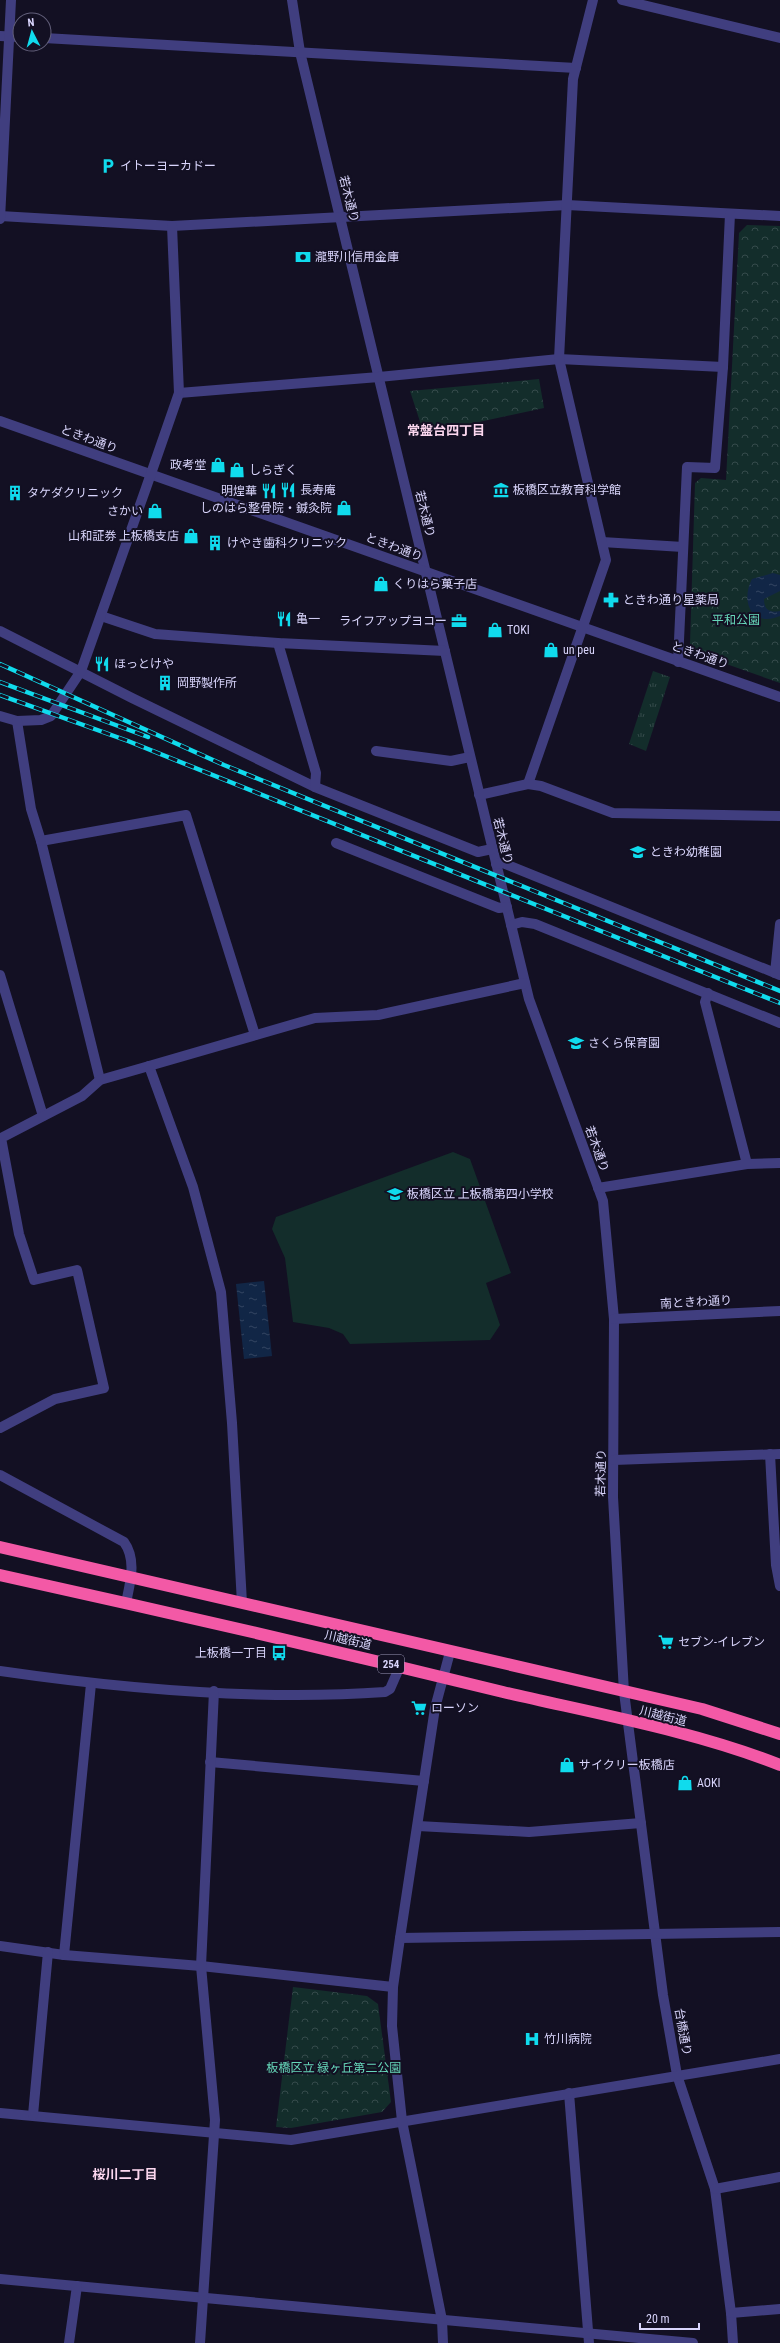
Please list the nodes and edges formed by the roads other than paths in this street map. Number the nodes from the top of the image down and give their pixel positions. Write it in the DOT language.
graph roads {
  1 [pos="11,0"];
  2 [pos="292,0"];
  3 [pos="593,0"];
  4 [pos="622,0"];
  5 [pos="5,36"];
  6 [pos="52,38"];
  7 [pos="780,38"];
  8 [pos="300,52"];
  9 [pos="576,68"];
  10 [pos="567,205"];
  11 [pos="730,214"];
  12 [pos="340,216"];
  13 [pos="780,216"];
  14 [pos="0,217"];
  15 [pos="172,226"];
  16 [pos="559,359"];
  17 [pos="723,367"];
  18 [pos="379,377"];
  19 [pos="179,393"];
  20 [pos="0,421"];
  21 [pos="151,475"];
  22 [pos="602,542"];
  23 [pos="684,547"];
  24 [pos="426,572"];
  25 [pos="101,616"];
  26 [pos="584,628"];
  27 [pos="0,631"];
  28 [pos="278,643"];
  29 [pos="445,651"];
  30 [pos="678,662"];
  31 [pos="81,671"];
  32 [pos="780,697"];
  33 [pos="0,716"];
  34 [pos="17,721"];
  35 [pos="376,751"];
  36 [pos="470,757"];
  37 [pos="528,784"];
  38 [pos="315,786"];
  39 [pos="478,795"];
  40 [pos="780,816"];
  41 [pos="41,841"];
  42 [pos="336,843"];
  43 [pos="492,849"];
  44 [pos="496,864"];
  45 [pos="506,907"];
  46 [pos="780,924"];
  47 [pos="511,925"];
  48 [pos="778,974"];
  49 [pos="0,975"];
  50 [pos="525,983"];
  51 [pos="708,993"];
  52 [pos="780,1023"];
  53 [pos="255,1035"];
  54 [pos="150,1066"];
  55 [pos="100,1080"];
  56 [pos="43,1116"];
  57 [pos="780,1163"];
  58 [pos="747,1164"];
  59 [pos="598,1188"];
  60 [pos="780,1311"];
  61 [pos="614,1319"];
  62 [pos="0,1428"];
  63 [pos="775,1454"];
  64 [pos="614,1460"];
  65 [pos="0,1475"];
  66 [pos="0,1547"];
  67 [pos="0,1575"];
  68 [pos="132,1578"];
  69 [pos="780,1586"];
  70 [pos="126,1603"];
  71 [pos="242,1603"];
  72 [pos="450,1652"];
  73 [pos="400,1666"];
  74 [pos="0,1672"];
  75 [pos="443,1677"];
  76 [pos="91,1684"];
  77 [pos="214,1691"];
  78 [pos="624,1692"];
  79 [pos="628,1721"];
  80 [pos="779,1731"];
  81 [pos="210,1762"];
  82 [pos="780,1765"];
  83 [pos="424,1781"];
  84 [pos="641,1823"];
  85 [pos="418,1826"];
  86 [pos="780,1932"];
  87 [pos="654,1934"];
  88 [pos="400,1938"];
  89 [pos="0,1946"];
  90 [pos="48,1952"];
  91 [pos="64,1955"];
  92 [pos="201,1966"];
  93 [pos="393,1987"];
  94 [pos="780,2059"];
  95 [pos="677,2075"];
  96 [pos="569,2093"];
  97 [pos="0,2114"];
  98 [pos="33,2115"];
  99 [pos="402,2121"];
  100 [pos="214,2132"];
  101 [pos="780,2177"];
  102 [pos="715,2189"];
  103 [pos="0,2279"];
  104 [pos="77,2286"];
  105 [pos="202,2298"];
  106 [pos="780,2309"];
  107 [pos="731,2313"];
  108 [pos="442,2320"];
  109 [pos="588,2338"];
  110 [pos="69,2343"];
  111 [pos="200,2343"];
  112 [pos="444,2343"];
  113 [pos="693,2343"];
  114 [pos="733,2343"];
  1 -- 5 [label="street"];
  2 -- 8 [label="street, 若木通り"];
  3 -- 9 [label="street"];
  4 -- 7 [label="street"];
  5 -- 14 [label="street"];
  6 -- 8 [label="street"];
  8 -- 9 [label="street"];
  8 -- 12 [label="street, 若木通り"];
  9 -- 10 [label="street"];
  10 -- 11 [label="street"];
  10 -- 12 [label="street"];
  10 -- 16 [label="street"];
  11 -- 13 [label="street"];
  11 -- 17 [label="street"];
  12 -- 15 [label="street"];
  12 -- 18 [label="street, 若木通り"];
  14 -- 15 [label="street"];
  15 -- 19 [label="street"];
  16 -- 17 [label="street"];
  16 -- 18 [label="street"];
  16 -- 22 [label="street"];
  17 -- 23 [label="street"];
  18 -- 19 [label="street"];
  18 -- 24 [label="street, 若木通り"];
  19 -- 21 [label="street"];
  20 -- 21 [label="street, ときわ通り"];
  21 -- 24 [label="street, ときわ通り"];
  21 -- 25 [label="street"];
  22 -- 23 [label="street"];
  22 -- 26 [label="street"];
  23 -- 30 [label="street"];
  24 -- 26 [label="street, ときわ通り"];
  24 -- 29 [label="street, 若木通り"];
  25 -- 28 [label="street"];
  25 -- 31 [label="street"];
  26 -- 30 [label="street, ときわ通り"];
  26 -- 37 [label="street"];
  27 -- 31 [label="street"];
  28 -- 29 [label="street"];
  28 -- 38 [label="street"];
  29 -- 36 [label="street, 若木通り"];
  30 -- 32 [label="street, ときわ通り"];
  31 -- 34 [label="street"];
  31 -- 38 [label="street"];
  33 -- 34 [label="street"];
  34 -- 41 [label="street"];
  35 -- 36 [label="street"];
  36 -- 39 [label="street, 若木通り"];
  37 -- 39 [label="street"];
  37 -- 40 [label="street"];
  38 -- 43 [label="street"];
  39 -- 43 [label="street, 若木通り"];
  41 -- 53 [label="street"];
  41 -- 55 [label="street"];
  42 -- 45 [label="street"];
  43 -- 44 [label="street, 若木通り"];
  44 -- 45 [label="street, 若木通り"];
  44 -- 48 [label="street"];
  45 -- 47 [label="street, 若木通り"];
  46 -- 48 [label="street"];
  47 -- 50 [label="street, 若木通り"];
  47 -- 51 [label="street"];
  49 -- 56 [label="street"];
  50 -- 53 [label="street"];
  50 -- 59 [label="street, 若木通り"];
  51 -- 52 [label="street"];
  51 -- 58 [label="street"];
  53 -- 54 [label="street"];
  54 -- 55 [label="street"];
  54 -- 71 [label="street"];
  55 -- 56 [label="street"];
  56 -- 62 [label="street"];
  57 -- 58 [label="street"];
  58 -- 59 [label="street"];
  59 -- 61 [label="street, 若木通り"];
  60 -- 61 [label="street, 南ときわ通り"];
  61 -- 64 [label="street, 若木通り"];
  63 -- 64 [label="street"];
  63 -- 69 [label="street"];
  64 -- 78 [label="street, 若木通り"];
  65 -- 68 [label="street"];
  66 -- 68 [label="highway, 川越街道 / 254"];
  67 -- 70 [label="highway, 川越街道 / 254"];
  68 -- 70 [label="street"];
  68 -- 71 [label="highway, 川越街道 / 254"];
  70 -- 73 [label="highway, 川越街道 / 254"];
  71 -- 72 [label="highway, 川越街道 / 254"];
  72 -- 75 [label="street"];
  72 -- 78 [label="highway, 川越街道 / 254"];
  73 -- 75 [label="highway, 川越街道 / 254"];
  73 -- 77 [label="street"];
  74 -- 76 [label="street"];
  75 -- 79 [label="highway, 川越街道 / 254"];
  75 -- 83 [label="street"];
  76 -- 77 [label="street"];
  76 -- 91 [label="street"];
  77 -- 81 [label="street"];
  78 -- 79 [label="street, 若木通り"];
  78 -- 80 [label="highway, 川越街道 / 254"];
  79 -- 82 [label="highway, 川越街道 / 254"];
  79 -- 84 [label="street, 台橋通り"];
  81 -- 83 [label="street"];
  81 -- 92 [label="street"];
  83 -- 85 [label="street"];
  84 -- 85 [label="street"];
  84 -- 87 [label="street, 台橋通り"];
  85 -- 88 [label="street"];
  86 -- 87 [label="street"];
  87 -- 88 [label="street"];
  87 -- 95 [label="street, 台橋通り"];
  88 -- 93 [label="street"];
  89 -- 90 [label="street"];
  90 -- 91 [label="street"];
  90 -- 98 [label="street"];
  91 -- 92 [label="street"];
  92 -- 93 [label="street"];
  92 -- 100 [label="street"];
  93 -- 99 [label="street"];
  94 -- 95 [label="street"];
  95 -- 96 [label="street"];
  95 -- 102 [label="street, 台橋通り"];
  96 -- 99 [label="street"];
  96 -- 109 [label="street"];
  97 -- 98 [label="street"];
  98 -- 100 [label="street"];
  99 -- 100 [label="street"];
  99 -- 108 [label="street"];
  100 -- 105 [label="street"];
  101 -- 102 [label="street"];
  102 -- 107 [label="street, 台橋通り"];
  103 -- 104 [label="street"];
  104 -- 105 [label="street"];
  104 -- 110 [label="street"];
  105 -- 108 [label="street"];
  105 -- 111 [label="street"];
  106 -- 107 [label="street"];
  107 -- 114 [label="street, 台橋通り"];
  108 -- 109 [label="street"];
  108 -- 112 [label="street"];
  109 -- 113 [label="street"];
}
